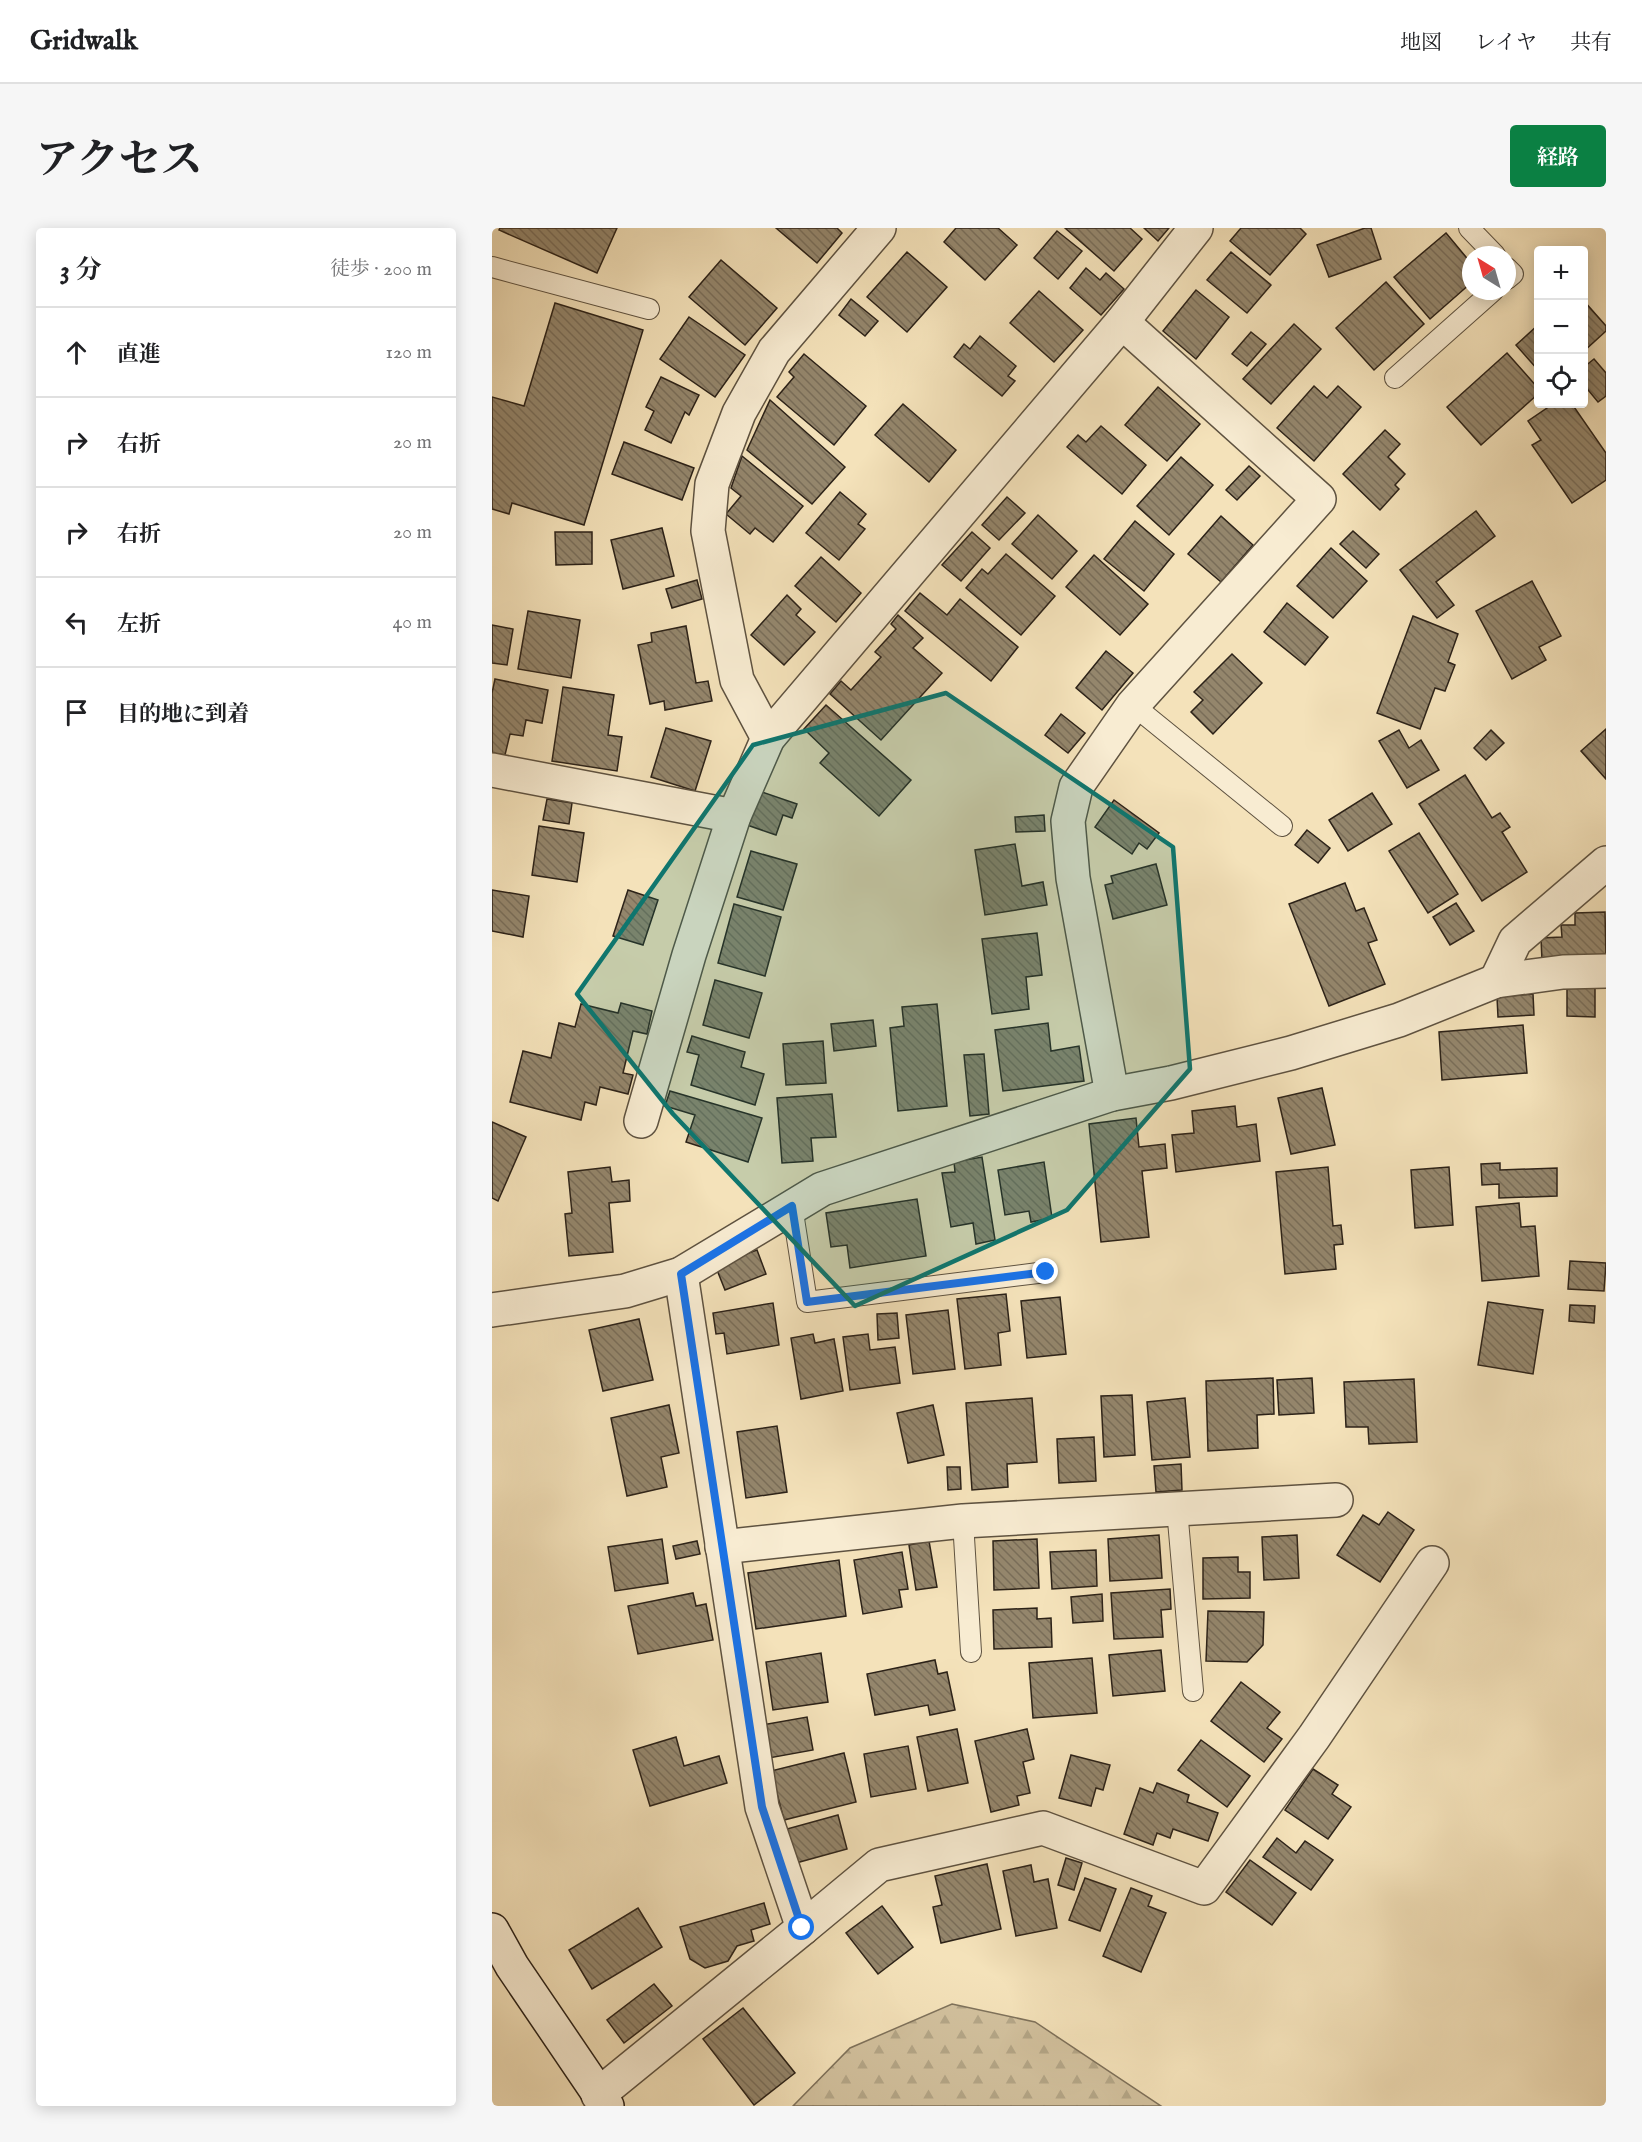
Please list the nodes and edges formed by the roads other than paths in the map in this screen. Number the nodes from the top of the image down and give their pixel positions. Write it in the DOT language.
graph roads {
  1 [pos="879,228"];
  2 [pos="1196,228"];
  3 [pos="1469,228"];
  4 [pos="1486,246"];
  5 [pos="492,267"];
  6 [pos="1483,300"];
  7 [pos="649,309"];
  8 [pos="1122,322"];
  9 [pos="1395,378"];
  10 [pos="1133,705"];
  11 [pos="768,738"];
  12 [pos="492,770"];
  13 [pos="734,816"];
  14 [pos="1282,825"];
  15 [pos="1606,863"];
  16 [pos="1606,970"];
  17 [pos="1496,981"];
  18 [pos="1112,1094"];
  19 [pos="641,1121"];
  20 [pos="792,1206"];
  21 [pos="1046,1272"];
  22 [pos="681,1274"];
  23 [pos="492,1310"];
  24 [pos="1336,1500"];
  25 [pos="1177,1509"];
  26 [pos="963,1521"];
  27 [pos="722,1547"];
  28 [pos="1432,1563"];
  29 [pos="971,1652"];
  30 [pos="1193,1691"];
  31 [pos="802,1928"];
  32 [pos="492,1930"];
  33 [pos="602,2101"];
  1 -- 11 [label="street"];
  2 -- 8 [label="street"];
  3 -- 4 [label="lane"];
  5 -- 7 [label="lane"];
  6 -- 9 [label="lane"];
  8 -- 10 [label="street"];
  8 -- 11 [label="street"];
  10 -- 14 [label="lane"];
  10 -- 18 [label="street"];
  11 -- 13 [label="street"];
  12 -- 13 [label="street"];
  13 -- 19 [label="street"];
  15 -- 17 [label="street"];
  16 -- 17 [label="street"];
  17 -- 18 [label="street"];
  18 -- 20 [label="street"];
  20 -- 21 [label="lane"];
  20 -- 22 [label="street"];
  22 -- 23 [label="street"];
  22 -- 27 [label="street"];
  24 -- 25 [label="street"];
  25 -- 26 [label="street"];
  25 -- 30 [label="lane"];
  26 -- 27 [label="street"];
  26 -- 29 [label="lane"];
  27 -- 31 [label="street"];
  28 -- 31 [label="street"];
  31 -- 33 [label="street"];
  32 -- 33 [label="street"];
}
